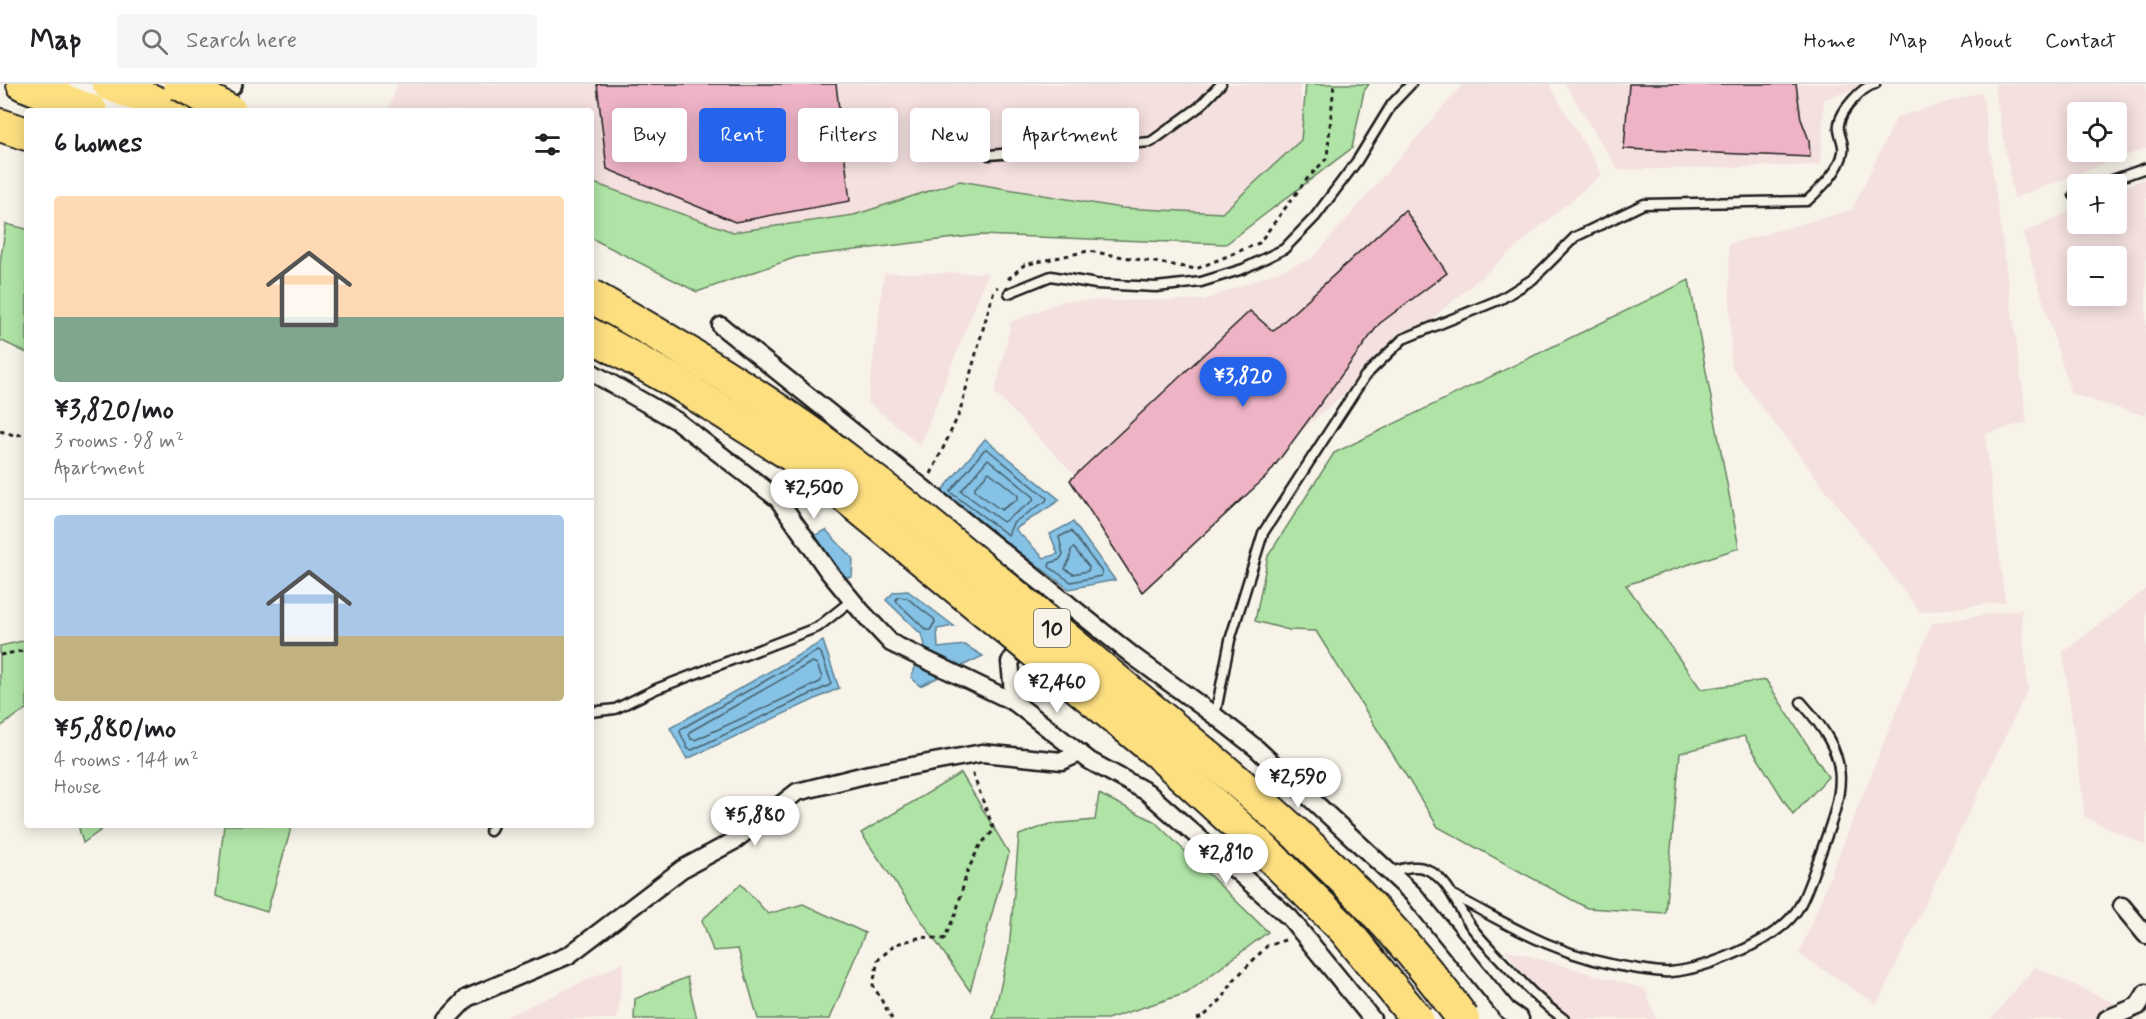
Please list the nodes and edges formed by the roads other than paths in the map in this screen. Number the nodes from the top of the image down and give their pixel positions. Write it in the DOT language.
graph roads {
  1 [pos="23,84"];
  2 [pos="64,84"];
  3 [pos="109,84"];
  4 [pos="180,84"];
  5 [pos="231,84"];
  6 [pos="1221,84"];
  7 [pos="1411,84"];
  8 [pos="1875,84"];
  9 [pos="84,108"];
  10 [pos="125,108"];
  11 [pos="170,108"];
  12 [pos="207,108"];
  13 [pos="224,108"];
  14 [pos="0,125"];
  15 [pos="24,133"];
  16 [pos="990,155"];
  17 [pos="2146,168"];
  18 [pos="2127,175"];
  19 [pos="1008,293"];
  20 [pos="594,298"];
  21 [pos="721,326"];
  22 [pos="594,337"];
  23 [pos="594,374"];
  24 [pos="992,589"];
  25 [pos="852,600"];
  26 [pos="1067,603"];
  27 [pos="1037,625"];
  28 [pos="1014,702"];
  29 [pos="1801,702"];
  30 [pos="594,712"];
  31 [pos="1215,716"];
  32 [pos="1080,753"];
  33 [pos="1389,872"];
  34 [pos="1455,896"];
  35 [pos="2122,906"];
  36 [pos="2146,935"];
  37 [pos="2146,993"];
  38 [pos="447,1019"];
  39 [pos="1372,1019"];
  40 [pos="1417,1019"];
  41 [pos="1463,1019"];
  42 [pos="1520,1019"];
  43 [pos="1564,1019"];
  44 [pos="2107,1019"];
  1 -- 9 [label="highway"];
  2 -- 10 [label="street"];
  3 -- 11 [label="highway"];
  4 -- 13 [label="highway, bridge"];
  5 -- 12 [label="street"];
  6 -- 16 [label="lane"];
  7 -- 19 [label="lane"];
  8 -- 31 [label="lane"];
  14 -- 15 [label="highway"];
  17 -- 18 [label="lane"];
  20 -- 41 [label="highway, 10, bridge"];
  21 -- 26 [label="street"];
  22 -- 40 [label="highway, 10, bridge"];
  23 -- 25 [label="street"];
  24 -- 27 [label="lane"];
  25 -- 28 [label="street"];
  25 -- 30 [label="lane"];
  26 -- 27 [label="street"];
  26 -- 31 [label="street"];
  27 -- 28 [label="street"];
  28 -- 32 [label="street"];
  29 -- 34 [label="lane"];
  31 -- 33 [label="street"];
  32 -- 38 [label="street"];
  32 -- 39 [label="street"];
  33 -- 34 [label="lane"];
  33 -- 42 [label="street"];
  34 -- 43 [label="lane"];
  35 -- 36 [label="street"];
  37 -- 44 [label="street"];
}
